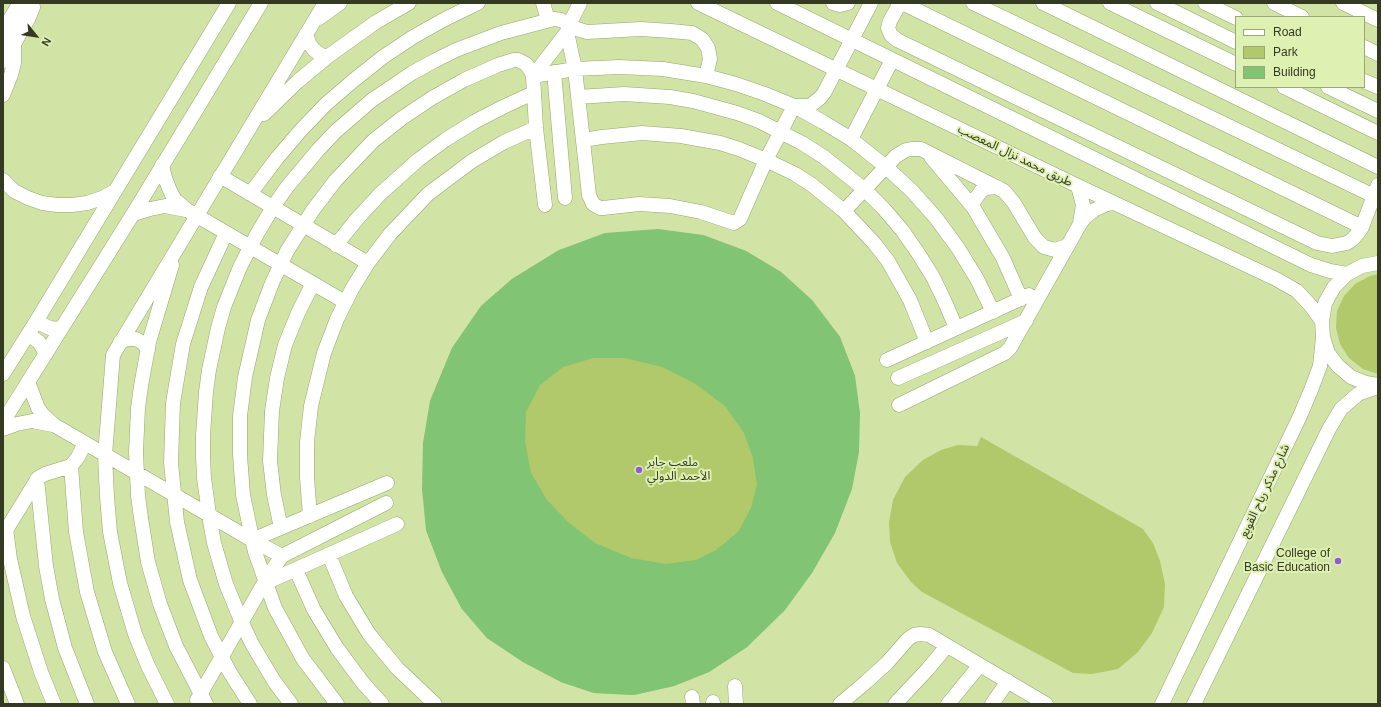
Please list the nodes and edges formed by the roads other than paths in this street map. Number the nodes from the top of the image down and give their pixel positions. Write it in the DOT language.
graph roads {
  1 [pos="24,3"];
  2 [pos="33,3"];
  3 [pos="229,3"];
  4 [pos="261,3"];
  5 [pos="325,3"];
  6 [pos="340,3"];
  7 [pos="408,3"];
  8 [pos="478,3"];
  9 [pos="543,3"];
  10 [pos="580,3"];
  11 [pos="698,3"];
  12 [pos="777,3"];
  13 [pos="833,3"];
  14 [pos="848,3"];
  15 [pos="871,3"];
  16 [pos="901,3"];
  17 [pos="973,3"];
  18 [pos="1043,3"];
  19 [pos="1110,3"];
  20 [pos="1205,3"];
  21 [pos="1274,3"];
  22 [pos="1343,3"];
  23 [pos="1162,4"];
  24 [pos="1300,16"];
  25 [pos="1235,18"];
  26 [pos="548,20"];
  27 [pos="1378,20"];
  28 [pos="1154,24"];
  29 [pos="310,28"];
  30 [pos="568,28"];
  31 [pos="9,38"];
  32 [pos="851,39"];
  33 [pos="1235,41"];
  34 [pos="1365,48"];
  35 [pos="1378,54"];
  36 [pos="327,56"];
  37 [pos="3,59"];
  38 [pos="892,60"];
  39 [pos="1235,64"];
  40 [pos="575,69"];
  41 [pos="836,69"];
  42 [pos="554,72"];
  43 [pos="533,76"];
  44 [pos="706,76"];
  45 [pos="1365,80"];
  46 [pos="1378,87"];
  47 [pos="1286,88"];
  48 [pos="1330,88"];
  49 [pos="878,89"];
  50 [pos="533,94"];
  51 [pos="3,95"];
  52 [pos="578,97"];
  53 [pos="794,106"];
  54 [pos="1378,111"];
  55 [pos="536,128"];
  56 [pos="248,129"];
  57 [pos="781,131"];
  58 [pos="1378,133"];
  59 [pos="851,139"];
  60 [pos="583,140"];
  61 [pos="926,151"];
  62 [pos="766,160"];
  63 [pos="162,165"];
  64 [pos="886,166"];
  65 [pos="1378,166"];
  66 [pos="220,176"];
  67 [pos="3,180"];
  68 [pos="1078,186"];
  69 [pos="998,187"];
  70 [pos="864,189"];
  71 [pos="115,191"];
  72 [pos="1376,191"];
  73 [pos="250,194"];
  74 [pos="565,198"];
  75 [pos="1113,203"];
  76 [pos="545,205"];
  77 [pos="273,207"];
  78 [pos="973,207"];
  79 [pos="844,211"];
  80 [pos="191,213"];
  81 [pos="133,214"];
  82 [pos="1080,224"];
  83 [pos="302,225"];
  84 [pos="1362,227"];
  85 [pos="226,233"];
  86 [pos="180,242"];
  87 [pos="336,245"];
  88 [pos="1067,246"];
  89 [pos="250,247"];
  90 [pos="368,263"];
  91 [pos="1378,263"];
  92 [pos="280,265"];
  93 [pos="1347,274"];
  94 [pos="313,283"];
  95 [pos="1044,288"];
  96 [pos="1021,298"];
  97 [pos="345,302"];
  98 [pos="993,312"];
  99 [pos="37,320"];
  100 [pos="1322,320"];
  101 [pos="1026,321"];
  102 [pos="956,328"];
  103 [pos="61,329"];
  104 [pos="28,334"];
  105 [pos="1323,338"];
  106 [pos="120,342"];
  107 [pos="927,342"];
  108 [pos="148,350"];
  109 [pos="46,354"];
  110 [pos="888,360"];
  111 [pos="3,374"];
  112 [pos="898,378"];
  113 [pos="28,382"];
  114 [pos="1378,386"];
  115 [pos="899,405"];
  116 [pos="3,422"];
  117 [pos="54,425"];
  118 [pos="3,429"];
  119 [pos="84,443"];
  120 [pos="105,455"];
  121 [pos="71,466"];
  122 [pos="137,474"];
  123 [pos="37,479"];
  124 [pos="387,483"];
  125 [pos="173,495"];
  126 [pos="386,503"];
  127 [pos="209,515"];
  128 [pos="310,516"];
  129 [pos="397,524"];
  130 [pos="281,528"];
  131 [pos="5,532"];
  132 [pos="252,540"];
  133 [pos="329,555"];
  134 [pos="282,556"];
  135 [pos="296,570"];
  136 [pos="265,583"];
  137 [pos="242,623"];
  138 [pos="947,646"];
  139 [pos="222,657"];
  140 [pos="980,665"];
  141 [pos="3,668"];
  142 [pos="1008,682"];
  143 [pos="735,686"];
  144 [pos="201,701"];
  145 [pos="1039,702"];
  146 [pos="432,703"];
  147 [pos="17,704"];
  148 [pos="54,704"];
  149 [pos="87,704"];
  150 [pos="128,704"];
  151 [pos="166,704"];
  152 [pos="250,704"];
  153 [pos="291,704"];
  154 [pos="337,704"];
  155 [pos="382,704"];
  156 [pos="736,704"];
  157 [pos="840,704"];
  158 [pos="895,704"];
  159 [pos="948,704"];
  160 [pos="992,704"];
  161 [pos="1162,704"];
  162 [pos="1194,704"];
  1 -- 31 [label="highway"];
  2 -- 31 [label="main road"];
  3 -- 71 [label="street"];
  4 -- 63 [label="street"];
  5 -- 29 [label="street"];
  6 -- 29 [label="street"];
  7 -- 36 [label="street"];
  8 -- 73 [label="street"];
  9 -- 26 [label="street"];
  10 -- 30 [label="street"];
  11 -- 41 [label="street, طريق محمد نزال المعصب"];
  12 -- 32 [label="street"];
  13 -- 14 [label="street"];
  15 -- 32 [label="street"];
  16 -- 84 [label="street"];
  16 -- 84 [label="street"];
  17 -- 72 [label="street"];
  18 -- 65 [label="street"];
  19 -- 28 [label="street"];
  20 -- 25 [label="street"];
  21 -- 24 [label="street"];
  22 -- 27 [label="street"];
  23 -- 28 [label="street"];
  23 -- 33 [label="street"];
  26 -- 30 [label="street"];
  26 -- 77 [label="street"];
  28 -- 39 [label="street"];
  29 -- 36 [label="street"];
  29 -- 56 [label="street"];
  30 -- 40 [label="street"];
  30 -- 43 [label="street"];
  30 -- 44 [label="street"];
  31 -- 37 [label="main road"];
  31 -- 51 [label="street"];
  32 -- 38 [label="street"];
  32 -- 41 [label="street"];
  34 -- 35 [label="street"];
  36 -- 56 [label="street"];
  38 -- 49 [label="street"];
  38 -- 93 [label="street"];
  40 -- 42 [label="street"];
  40 -- 44 [label="street"];
  40 -- 52 [label="street"];
  41 -- 49 [label="street, طريق محمد نزال المعصب"];
  41 -- 53 [label="street"];
  42 -- 43 [label="street"];
  42 -- 74 [label="street"];
  43 -- 50 [label="street"];
  43 -- 83 [label="street"];
  44 -- 53 [label="street"];
  45 -- 46 [label="street"];
  47 -- 58 [label="street"];
  48 -- 54 [label="street"];
  49 -- 59 [label="street"];
  49 -- 68 [label="street, طريق محمد نزال المعصب"];
  50 -- 55 [label="street"];
  50 -- 87 [label="street"];
  52 -- 57 [label="street"];
  52 -- 60 [label="street"];
  53 -- 57 [label="street"];
  53 -- 59 [label="street"];
  55 -- 76 [label="street"];
  55 -- 90 [label="street"];
  56 -- 66 [label="street"];
  57 -- 62 [label="street"];
  57 -- 70 [label="street"];
  59 -- 64 [label="street"];
  60 -- 62 [label="street"];
  60 -- 62 [label="street"];
  61 -- 64 [label="street"];
  61 -- 69 [label="street"];
  61 -- 78 [label="street"];
  62 -- 79 [label="street"];
  63 -- 80 [label="street"];
  63 -- 81 [label="street"];
  64 -- 70 [label="street"];
  64 -- 98 [label="street"];
  66 -- 73 [label="street"];
  66 -- 80 [label="street"];
  67 -- 71 [label="street"];
  68 -- 75 [label="street, طريق محمد نزال المعصب"];
  68 -- 82 [label="street"];
  69 -- 78 [label="street"];
  69 -- 88 [label="street"];
  70 -- 79 [label="street"];
  70 -- 102 [label="street"];
  71 -- 99 [label="street"];
  72 -- 84 [label="street"];
  73 -- 77 [label="street"];
  75 -- 82 [label="street"];
  75 -- 100 [label="street, طريق محمد نزال المعصب"];
  77 -- 83 [label="street"];
  77 -- 89 [label="street"];
  78 -- 96 [label="street"];
  79 -- 107 [label="street"];
  80 -- 81 [label="street"];
  80 -- 85 [label="street"];
  80 -- 86 [label="street"];
  81 -- 103 [label="street"];
  82 -- 88 [label="street"];
  83 -- 87 [label="street"];
  83 -- 92 [label="street"];
  85 -- 89 [label="street"];
  85 -- 125 [label="street"];
  86 -- 106 [label="street"];
  86 -- 108 [label="street"];
  87 -- 90 [label="street"];
  88 -- 95 [label="street"];
  89 -- 92 [label="street"];
  89 -- 127 [label="street"];
  90 -- 97 [label="street"];
  91 -- 93 [label="street"];
  92 -- 94 [label="street"];
  92 -- 132 [label="street"];
  93 -- 100 [label="street"];
  94 -- 97 [label="street"];
  94 -- 130 [label="street"];
  95 -- 96 [label="street"];
  95 -- 101 [label="street"];
  96 -- 98 [label="street"];
  97 -- 128 [label="street"];
  98 -- 102 [label="street"];
  99 -- 103 [label="street"];
  99 -- 104 [label="street"];
  100 -- 105 [label="street"];
  101 -- 112 [label="street"];
  101 -- 115 [label="street"];
  102 -- 107 [label="street"];
  103 -- 109 [label="street"];
  104 -- 109 [label="street"];
  104 -- 111 [label="street"];
  105 -- 114 [label="street"];
  105 -- 161 [label="street, شارع مذكر رباح القوبع"];
  106 -- 108 [label="street"];
  106 -- 120 [label="street"];
  107 -- 110 [label="street"];
  108 -- 122 [label="street"];
  109 -- 113 [label="street"];
  113 -- 116 [label="street"];
  113 -- 117 [label="street"];
  114 -- 162 [label="street"];
  117 -- 118 [label="street"];
  117 -- 119 [label="street"];
  119 -- 120 [label="street"];
  119 -- 121 [label="street"];
  120 -- 122 [label="street"];
  120 -- 151 [label="street"];
  121 -- 123 [label="street"];
  121 -- 150 [label="street"];
  122 -- 125 [label="street"];
  122 -- 144 [label="street"];
  123 -- 131 [label="street"];
  123 -- 149 [label="street"];
  124 -- 128 [label="street"];
  125 -- 127 [label="street"];
  125 -- 139 [label="street"];
  126 -- 134 [label="street"];
  127 -- 132 [label="street"];
  127 -- 137 [label="street"];
  128 -- 130 [label="street"];
  129 -- 133 [label="street"];
  130 -- 132 [label="street"];
  131 -- 148 [label="street"];
  132 -- 134 [label="street"];
  132 -- 136 [label="street"];
  133 -- 135 [label="street"];
  133 -- 146 [label="street"];
  134 -- 136 [label="street"];
  135 -- 136 [label="street"];
  135 -- 155 [label="street"];
  136 -- 137 [label="street"];
  136 -- 154 [label="street"];
  137 -- 139 [label="street"];
  137 -- 153 [label="street"];
  138 -- 140 [label="street"];
  138 -- 157 [label="street"];
  138 -- 158 [label="street"];
  139 -- 144 [label="street"];
  139 -- 152 [label="street"];
  140 -- 142 [label="street"];
  140 -- 159 [label="street"];
  141 -- 147 [label="street"];
  142 -- 145 [label="street"];
  142 -- 160 [label="street"];
  143 -- 156 [label="street"];
}
